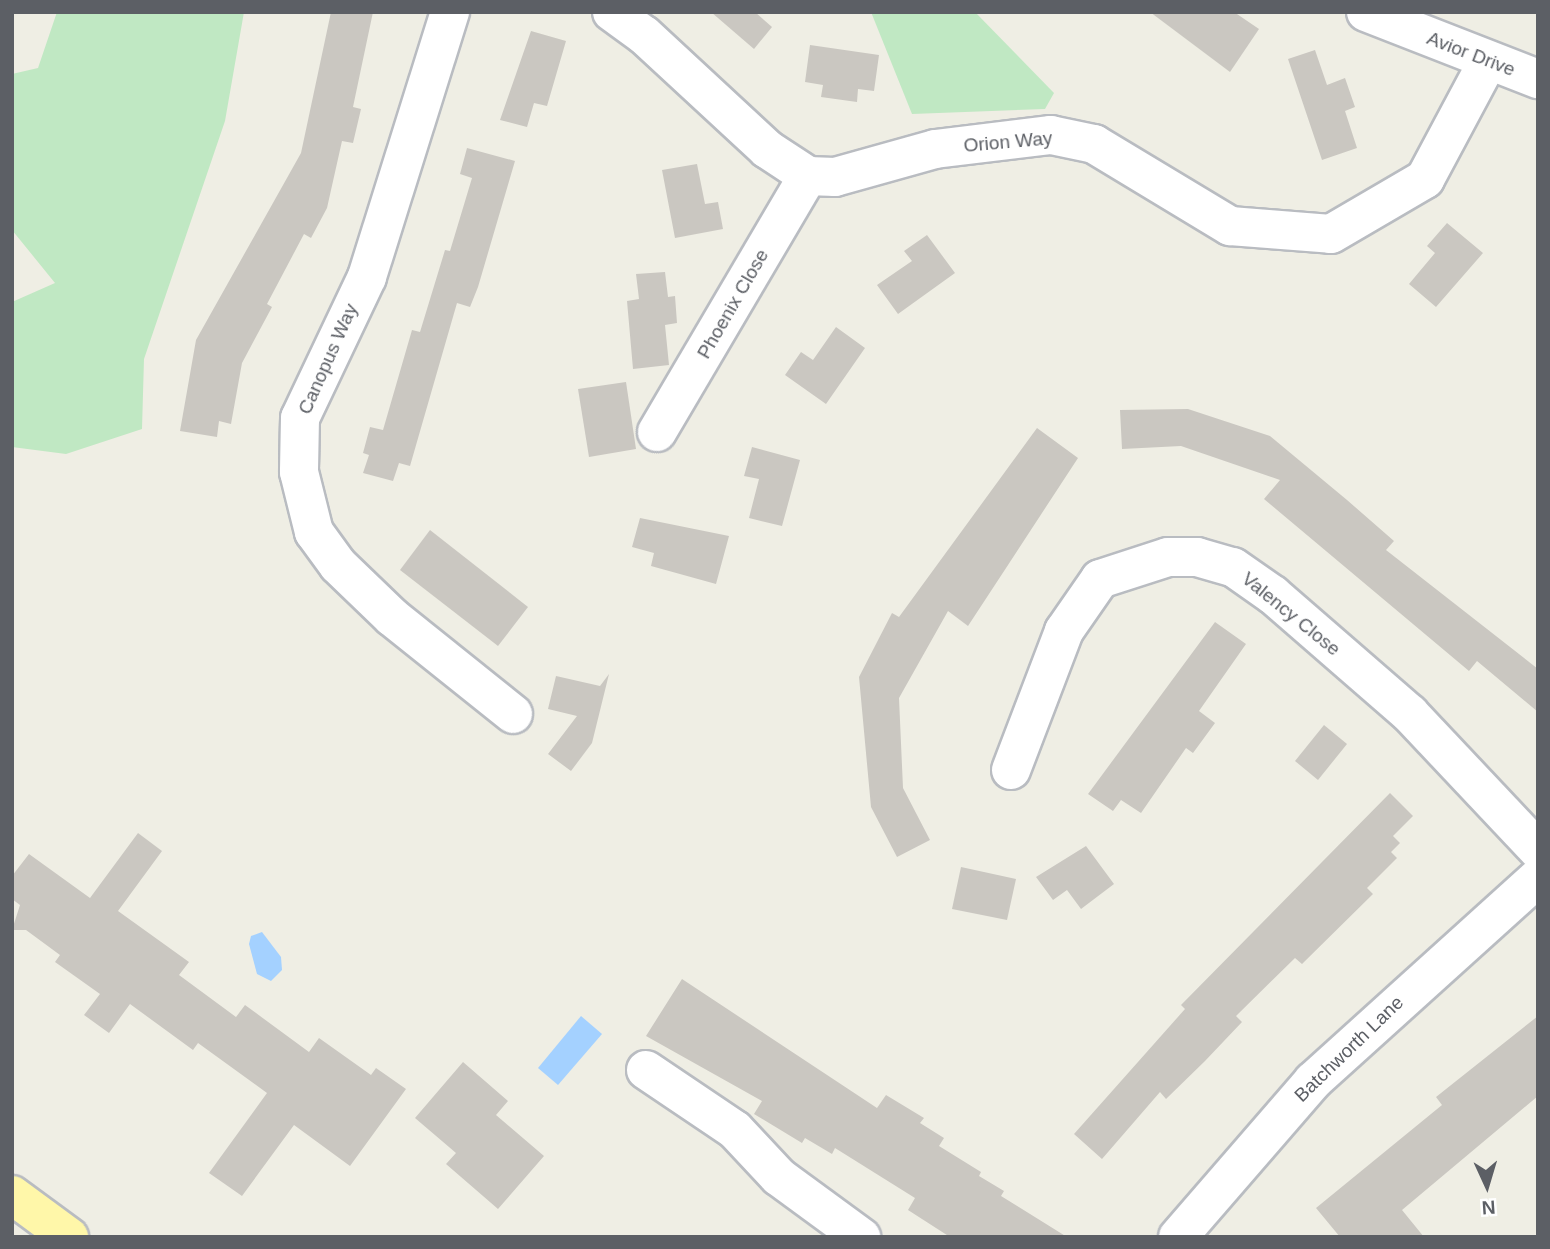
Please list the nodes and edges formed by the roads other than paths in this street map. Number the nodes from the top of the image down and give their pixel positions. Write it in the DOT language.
graph roads {
  1 [pos="450,12"];
  2 [pos="612,12"];
  3 [pos="1366,12"];
  4 [pos="1487,62"];
  5 [pos="1538,79"];
  6 [pos="808,176"];
  7 [pos="657,432"];
  8 [pos="513,714"];
  9 [pos="1011,770"];
  10 [pos="1538,850"];
  11 [pos="1538,878"];
  12 [pos="646,1070"];
  13 [pos="12,1195"];
  14 [pos="69,1237"];
  15 [pos="861,1237"];
  16 [pos="1178,1237"];
  1 -- 8 [label="street, Canopus Way"];
  2 -- 6 [label="street"];
  3 -- 4 [label="street, Avior Drive"];
  4 -- 5 [label="street, Avior Drive"];
  4 -- 6 [label="street, Orion Way"];
  6 -- 7 [label="street, Phoenix Close"];
  9 -- 10 [label="street, Valency Close"];
  11 -- 16 [label="street, Batchworth Lane"];
  12 -- 15 [label="street"];
  13 -- 14 [label="main road"];
}
